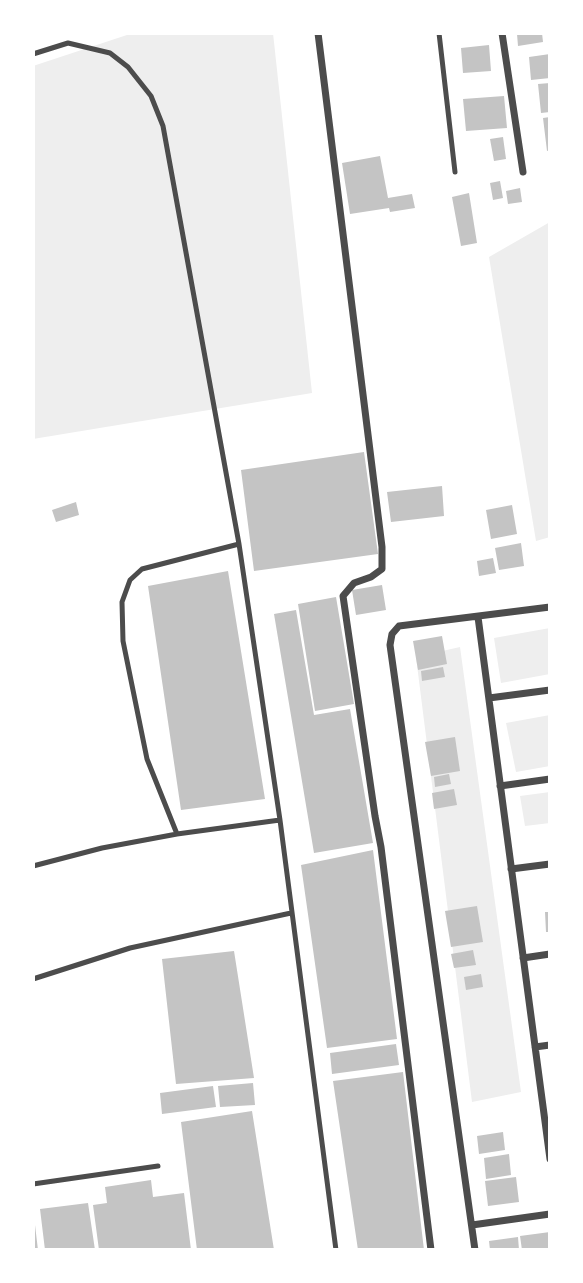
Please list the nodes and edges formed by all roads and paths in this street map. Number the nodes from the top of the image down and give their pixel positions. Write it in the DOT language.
graph roads {
  1 [pos="318,33"];
  2 [pos="439,33"];
  3 [pos="502,33"];
  4 [pos="33,54"];
  5 [pos="455,172"];
  6 [pos="523,172"];
  7 [pos="239,544"];
  8 [pos="550,607"];
  9 [pos="478,617"];
  10 [pos="550,690"];
  11 [pos="489,698"];
  12 [pos="550,779"];
  13 [pos="500,786"];
  14 [pos="279,820"];
  15 [pos="177,834"];
  16 [pos="550,864"];
  17 [pos="33,866"];
  18 [pos="511,869"];
  19 [pos="291,913"];
  20 [pos="550,954"];
  21 [pos="523,958"];
  22 [pos="33,979"];
  23 [pos="550,1045"];
  24 [pos="535,1047"];
  25 [pos="547,1123"];
  26 [pos="550,1159"];
  27 [pos="158,1166"];
  28 [pos="33,1184"];
  29 [pos="550,1214"];
  30 [pos="472,1225"];
  31 [pos="335,1250"];
  32 [pos="431,1250"];
  33 [pos="475,1250"];
  1 -- 32 [label="street"];
  2 -- 5 [label="lane"];
  3 -- 6 [label="street"];
  4 -- 7 [label="lane"];
  7 -- 14 [label="lane"];
  7 -- 15 [label="lane"];
  8 -- 9 [label="street"];
  9 -- 11 [label="street"];
  9 -- 30 [label="street"];
  10 -- 11 [label="street"];
  11 -- 13 [label="street"];
  12 -- 13 [label="street"];
  13 -- 18 [label="street"];
  14 -- 15 [label="lane"];
  14 -- 19 [label="lane"];
  15 -- 17 [label="lane"];
  16 -- 18 [label="street"];
  18 -- 21 [label="street"];
  19 -- 22 [label="lane"];
  19 -- 31 [label="lane"];
  20 -- 21 [label="street"];
  21 -- 24 [label="street"];
  23 -- 24 [label="street"];
  24 -- 25 [label="street"];
  25 -- 26 [label="street"];
  27 -- 28 [label="lane"];
  29 -- 30 [label="street"];
  30 -- 33 [label="street"];
}
